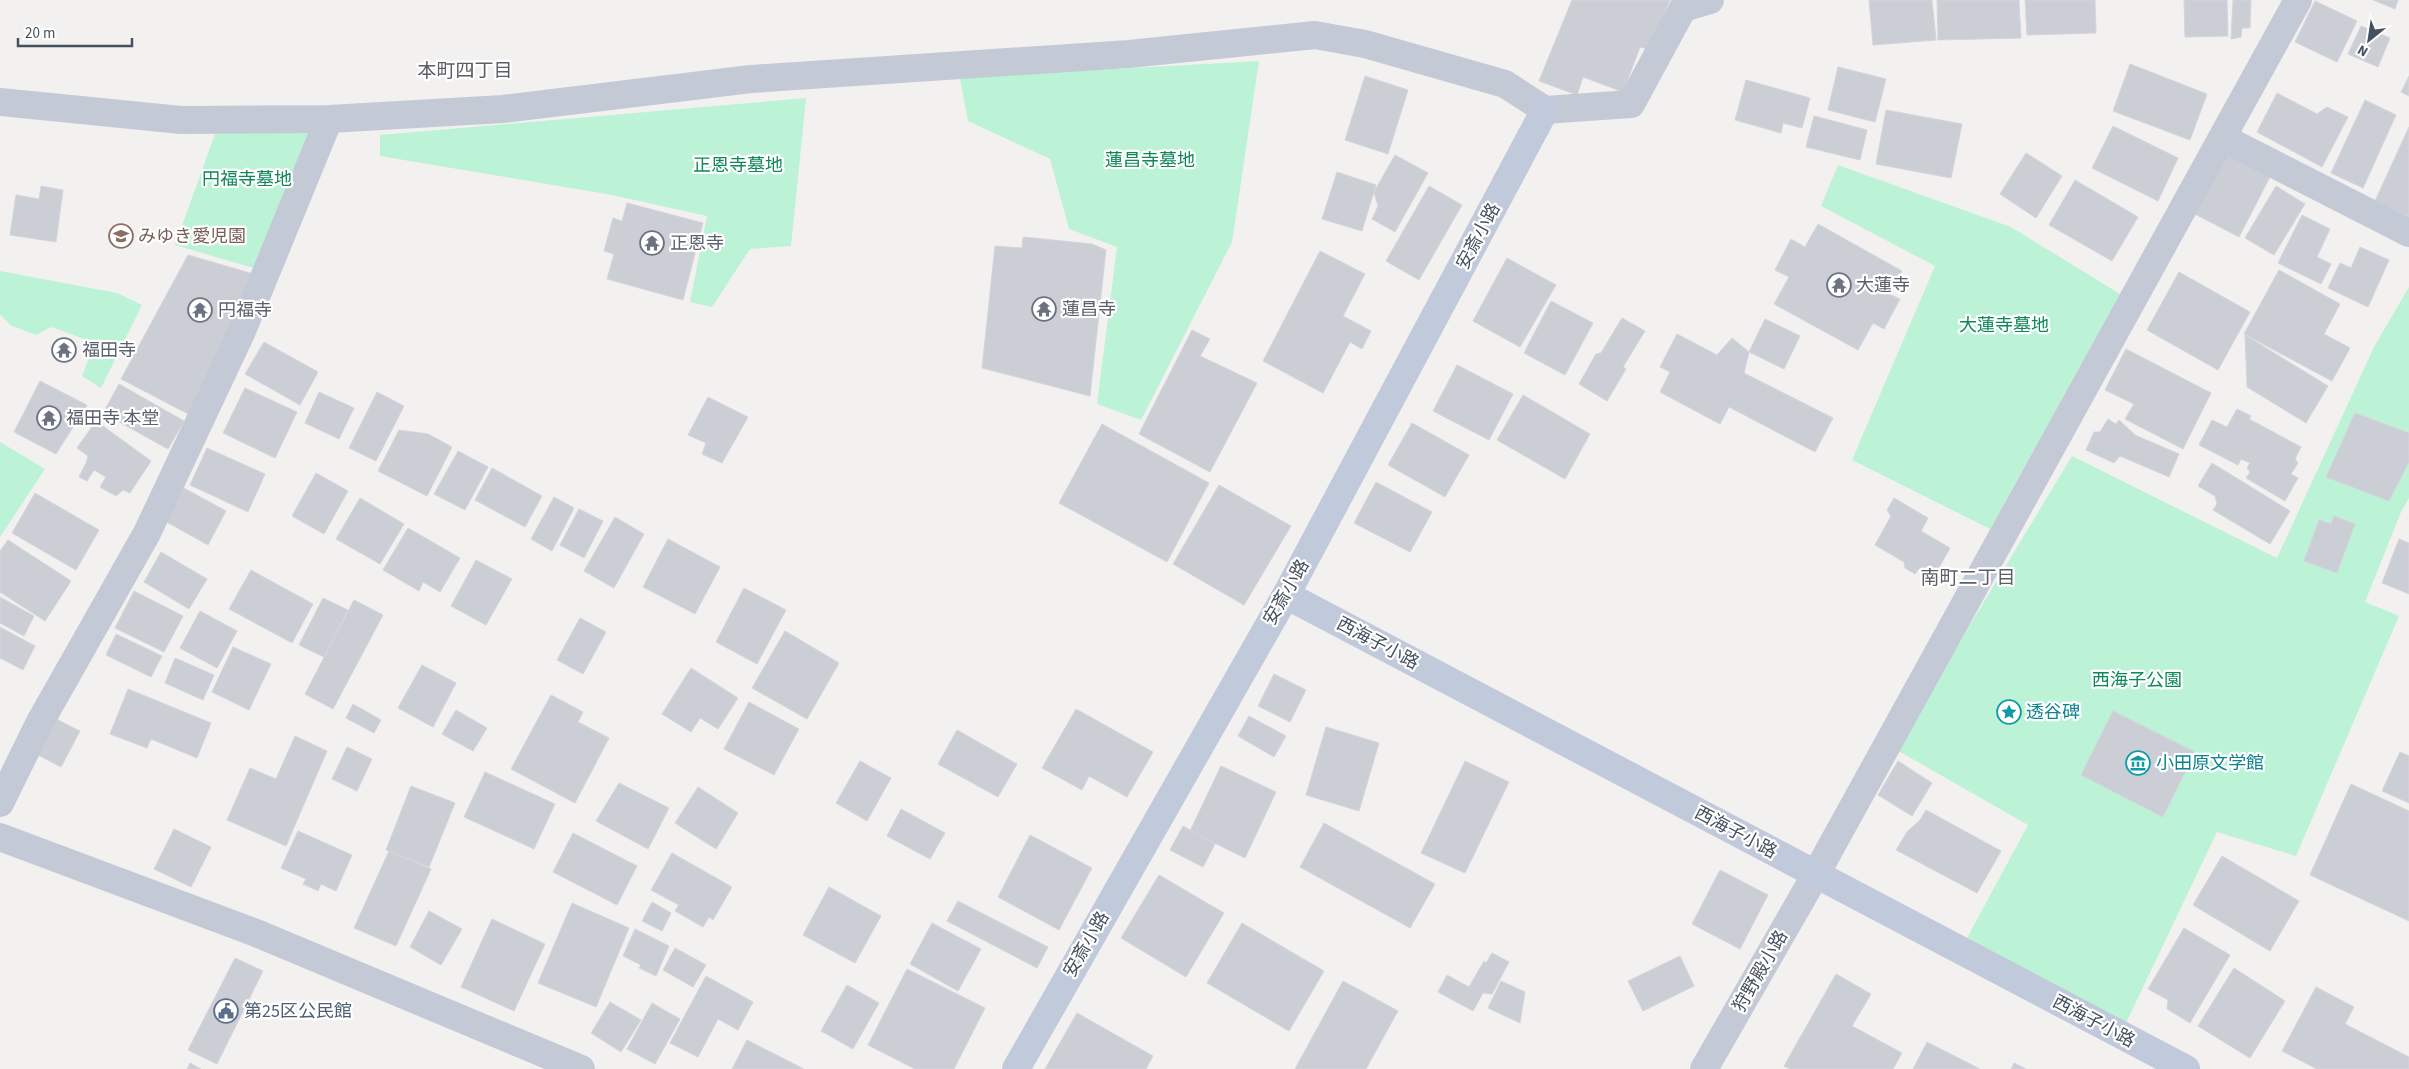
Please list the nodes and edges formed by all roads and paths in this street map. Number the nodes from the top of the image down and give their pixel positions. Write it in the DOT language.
graph roads {
  1 [pos="1710,0"];
  2 [pos="2298,0"];
  3 [pos="0,102"];
  4 [pos="1545,110"];
  5 [pos="329,119"];
  6 [pos="2223,138"];
  7 [pos="2409,233"];
  8 [pos="1286,595"];
  9 [pos="0,803"];
  10 [pos="0,837"];
  11 [pos="1816,874"];
  12 [pos="581,1069"];
  13 [pos="1016,1069"];
  14 [pos="1704,1069"];
  15 [pos="2186,1069"];
  1 -- 4 [label="street"];
  2 -- 6 [label="street, 狩野殿小路"];
  3 -- 5 [label="street"];
  4 -- 5 [label="street"];
  4 -- 8 [label="street, 安斎小路"];
  5 -- 9 [label="street"];
  6 -- 7 [label="street"];
  6 -- 11 [label="street, 狩野殿小路"];
  8 -- 11 [label="street, 西海子小路"];
  8 -- 13 [label="street, 安斎小路"];
  10 -- 12 [label="street"];
  11 -- 14 [label="street, 狩野殿小路"];
  11 -- 15 [label="street, 西海子小路"];
}
